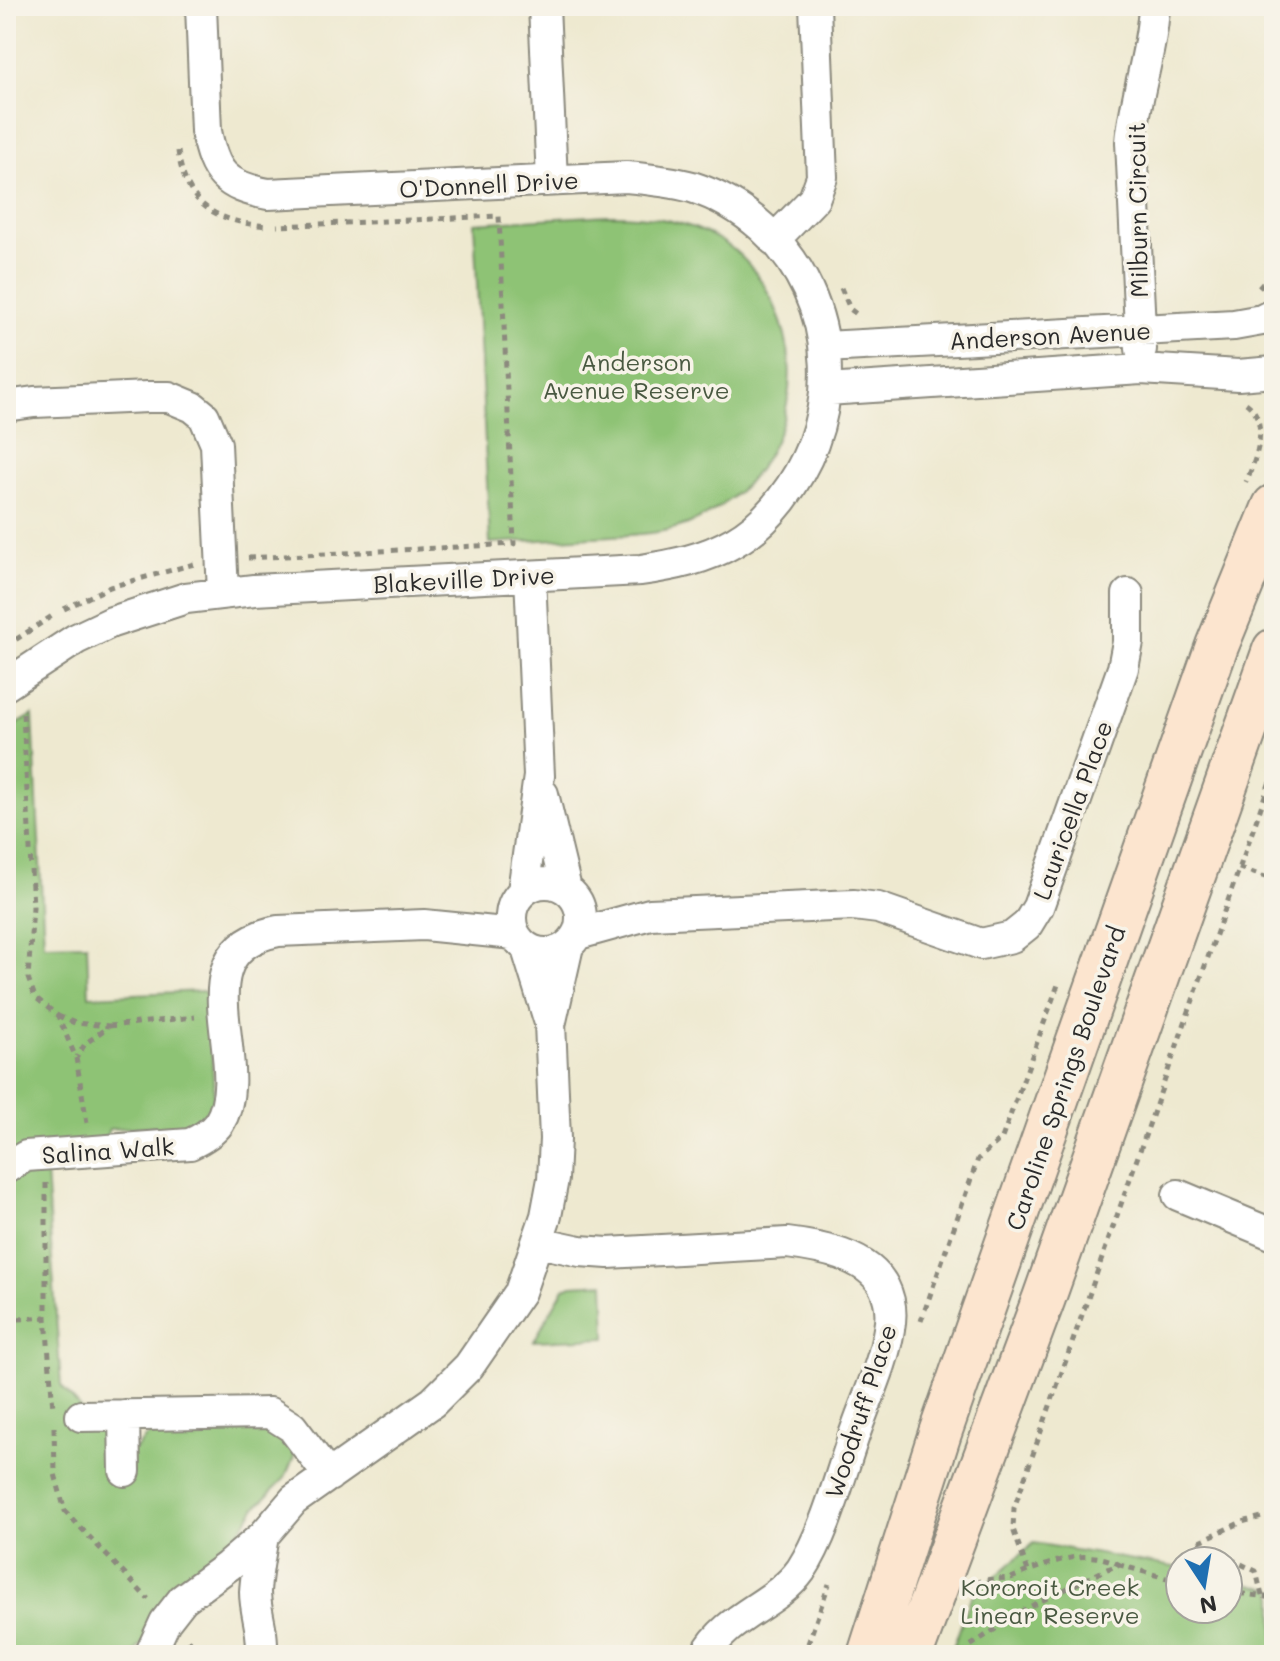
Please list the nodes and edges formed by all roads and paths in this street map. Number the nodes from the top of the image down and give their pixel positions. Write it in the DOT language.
graph roads {
  1 [pos="201,6"];
  2 [pos="544,6"];
  3 [pos="815,6"];
  4 [pos="1154,6"];
  5 [pos="178,146"];
  6 [pos="552,180"];
  7 [pos="774,240"];
  8 [pos="1274,271"];
  9 [pos="1265,302"];
  10 [pos="1140,331"];
  11 [pos="826,369"];
  12 [pos="1141,369"];
  13 [pos="1274,372"];
  14 [pos="1238,375"];
  15 [pos="6,406"];
  16 [pos="1258,500"];
  17 [pos="222,560"];
  18 [pos="530,576"];
  19 [pos="223,592"];
  20 [pos="1128,594"];
  21 [pos="6,646"];
  22 [pos="1274,650"];
  23 [pos="6,685"];
  24 [pos="23,714"];
  25 [pos="1274,770"];
  26 [pos="539,776"];
  27 [pos="1239,868"];
  28 [pos="1274,880"];
  29 [pos="571,895"];
  30 [pos="518,897"];
  31 [pos="650,914"];
  32 [pos="424,925"];
  33 [pos="573,940"];
  34 [pos="521,942"];
  35 [pos="1063,971"];
  36 [pos="224,1015"];
  37 [pos="58,1016"];
  38 [pos="550,1023"];
  39 [pos="109,1026"];
  40 [pos="76,1058"];
  41 [pos="92,1152"];
  42 [pos="6,1168"];
  43 [pos="1178,1195"];
  44 [pos="1274,1235"];
  45 [pos="538,1242"];
  46 [pos="46,1317"];
  47 [pos="6,1320"];
  48 [pos="917,1332"];
  49 [pos="124,1415"];
  50 [pos="81,1416"];
  51 [pos="125,1471"];
  52 [pos="329,1476"];
  53 [pos="1274,1514"];
  54 [pos="263,1536"];
  55 [pos="1120,1565"];
  56 [pos="1028,1571"];
  57 [pos="1164,1577"];
  58 [pos="212,1578"];
  59 [pos="257,1582"];
  60 [pos="830,1582"];
  61 [pos="971,1587"];
  62 [pos="1244,1594"];
  63 [pos="1262,1596"];
  64 [pos="1274,1598"];
  65 [pos="150,1655"];
  66 [pos="261,1655"];
  67 [pos="706,1655"];
  68 [pos="804,1655"];
  69 [pos="869,1655"];
  70 [pos="911,1655"];
  71 [pos="965,1655"];
  1 -- 6 [label="street, O'Donnell Drive"];
  2 -- 6 [label="street"];
  3 -- 7 [label="street"];
  4 -- 10 [label="street, Milburn Circuit"];
  5 -- 17 [label="path"];
  6 -- 7 [label="street, O'Donnell Drive"];
  7 -- 11 [label="street, O'Donnell Drive"];
  8 -- 9 [label="path"];
  9 -- 10 [label="street, Anderson Avenue"];
  10 -- 11 [label="street, Anderson Avenue"];
  10 -- 12 [label="street, Milburn Circuit"];
  11 -- 12 [label="street, Anderson Avenue"];
  11 -- 18 [label="street, Blakeville Drive"];
  12 -- 14 [label="street, Anderson Avenue"];
  13 -- 14 [label="street, Anderson Avenue"];
  14 -- 16 [label="path"];
  15 -- 17 [label="street"];
  16 -- 69 [label="main road, Caroline Springs Boulevard"];
  17 -- 19 [label="street"];
  17 -- 21 [label="path"];
  18 -- 19 [label="street, Blakeville Drive"];
  18 -- 26 [label="street"];
  19 -- 23 [label="street, Blakeville Drive"];
  20 -- 31 [label="street, Lauricella Place"];
  22 -- 70 [label="main road"];
  24 -- 37 [label="path"];
  25 -- 27 [label="path"];
  26 -- 29 [label="street"];
  26 -- 30 [label="street"];
  27 -- 28 [label="path"];
  27 -- 56 [label="path"];
  29 -- 30 [label="street"];
  29 -- 31 [label="street, Lauricella Place"];
  29 -- 33 [label="street"];
  30 -- 32 [label="street, Salina Walk"];
  30 -- 34 [label="street"];
  31 -- 33 [label="street, Lauricella Place"];
  32 -- 34 [label="street, Salina Walk"];
  32 -- 36 [label="street, Salina Walk"];
  33 -- 34 [label="street"];
  33 -- 38 [label="street"];
  34 -- 38 [label="street"];
  35 -- 48 [label="path"];
  36 -- 39 [label="path"];
  36 -- 41 [label="street, Salina Walk"];
  37 -- 39 [label="path"];
  37 -- 40 [label="path"];
  38 -- 45 [label="street"];
  39 -- 40 [label="path"];
  40 -- 41 [label="path"];
  41 -- 42 [label="street, Salina Walk"];
  43 -- 44 [label="street"];
  45 -- 52 [label="street"];
  45 -- 67 [label="street, Woodruff Place"];
  46 -- 47 [label="path"];
  49 -- 50 [label="street"];
  49 -- 51 [label="street"];
  49 -- 52 [label="street"];
  52 -- 54 [label="street"];
  53 -- 63 [label="path"];
  54 -- 58 [label="street"];
  54 -- 59 [label="street"];
  55 -- 56 [label="path"];
  55 -- 57 [label="path"];
  55 -- 71 [label="path"];
  56 -- 61 [label="path"];
  58 -- 59 [label="street"];
  58 -- 65 [label="street"];
  59 -- 66 [label="street"];
  60 -- 68 [label="path"];
  62 -- 63 [label="path"];
  63 -- 64 [label="path"];
}
